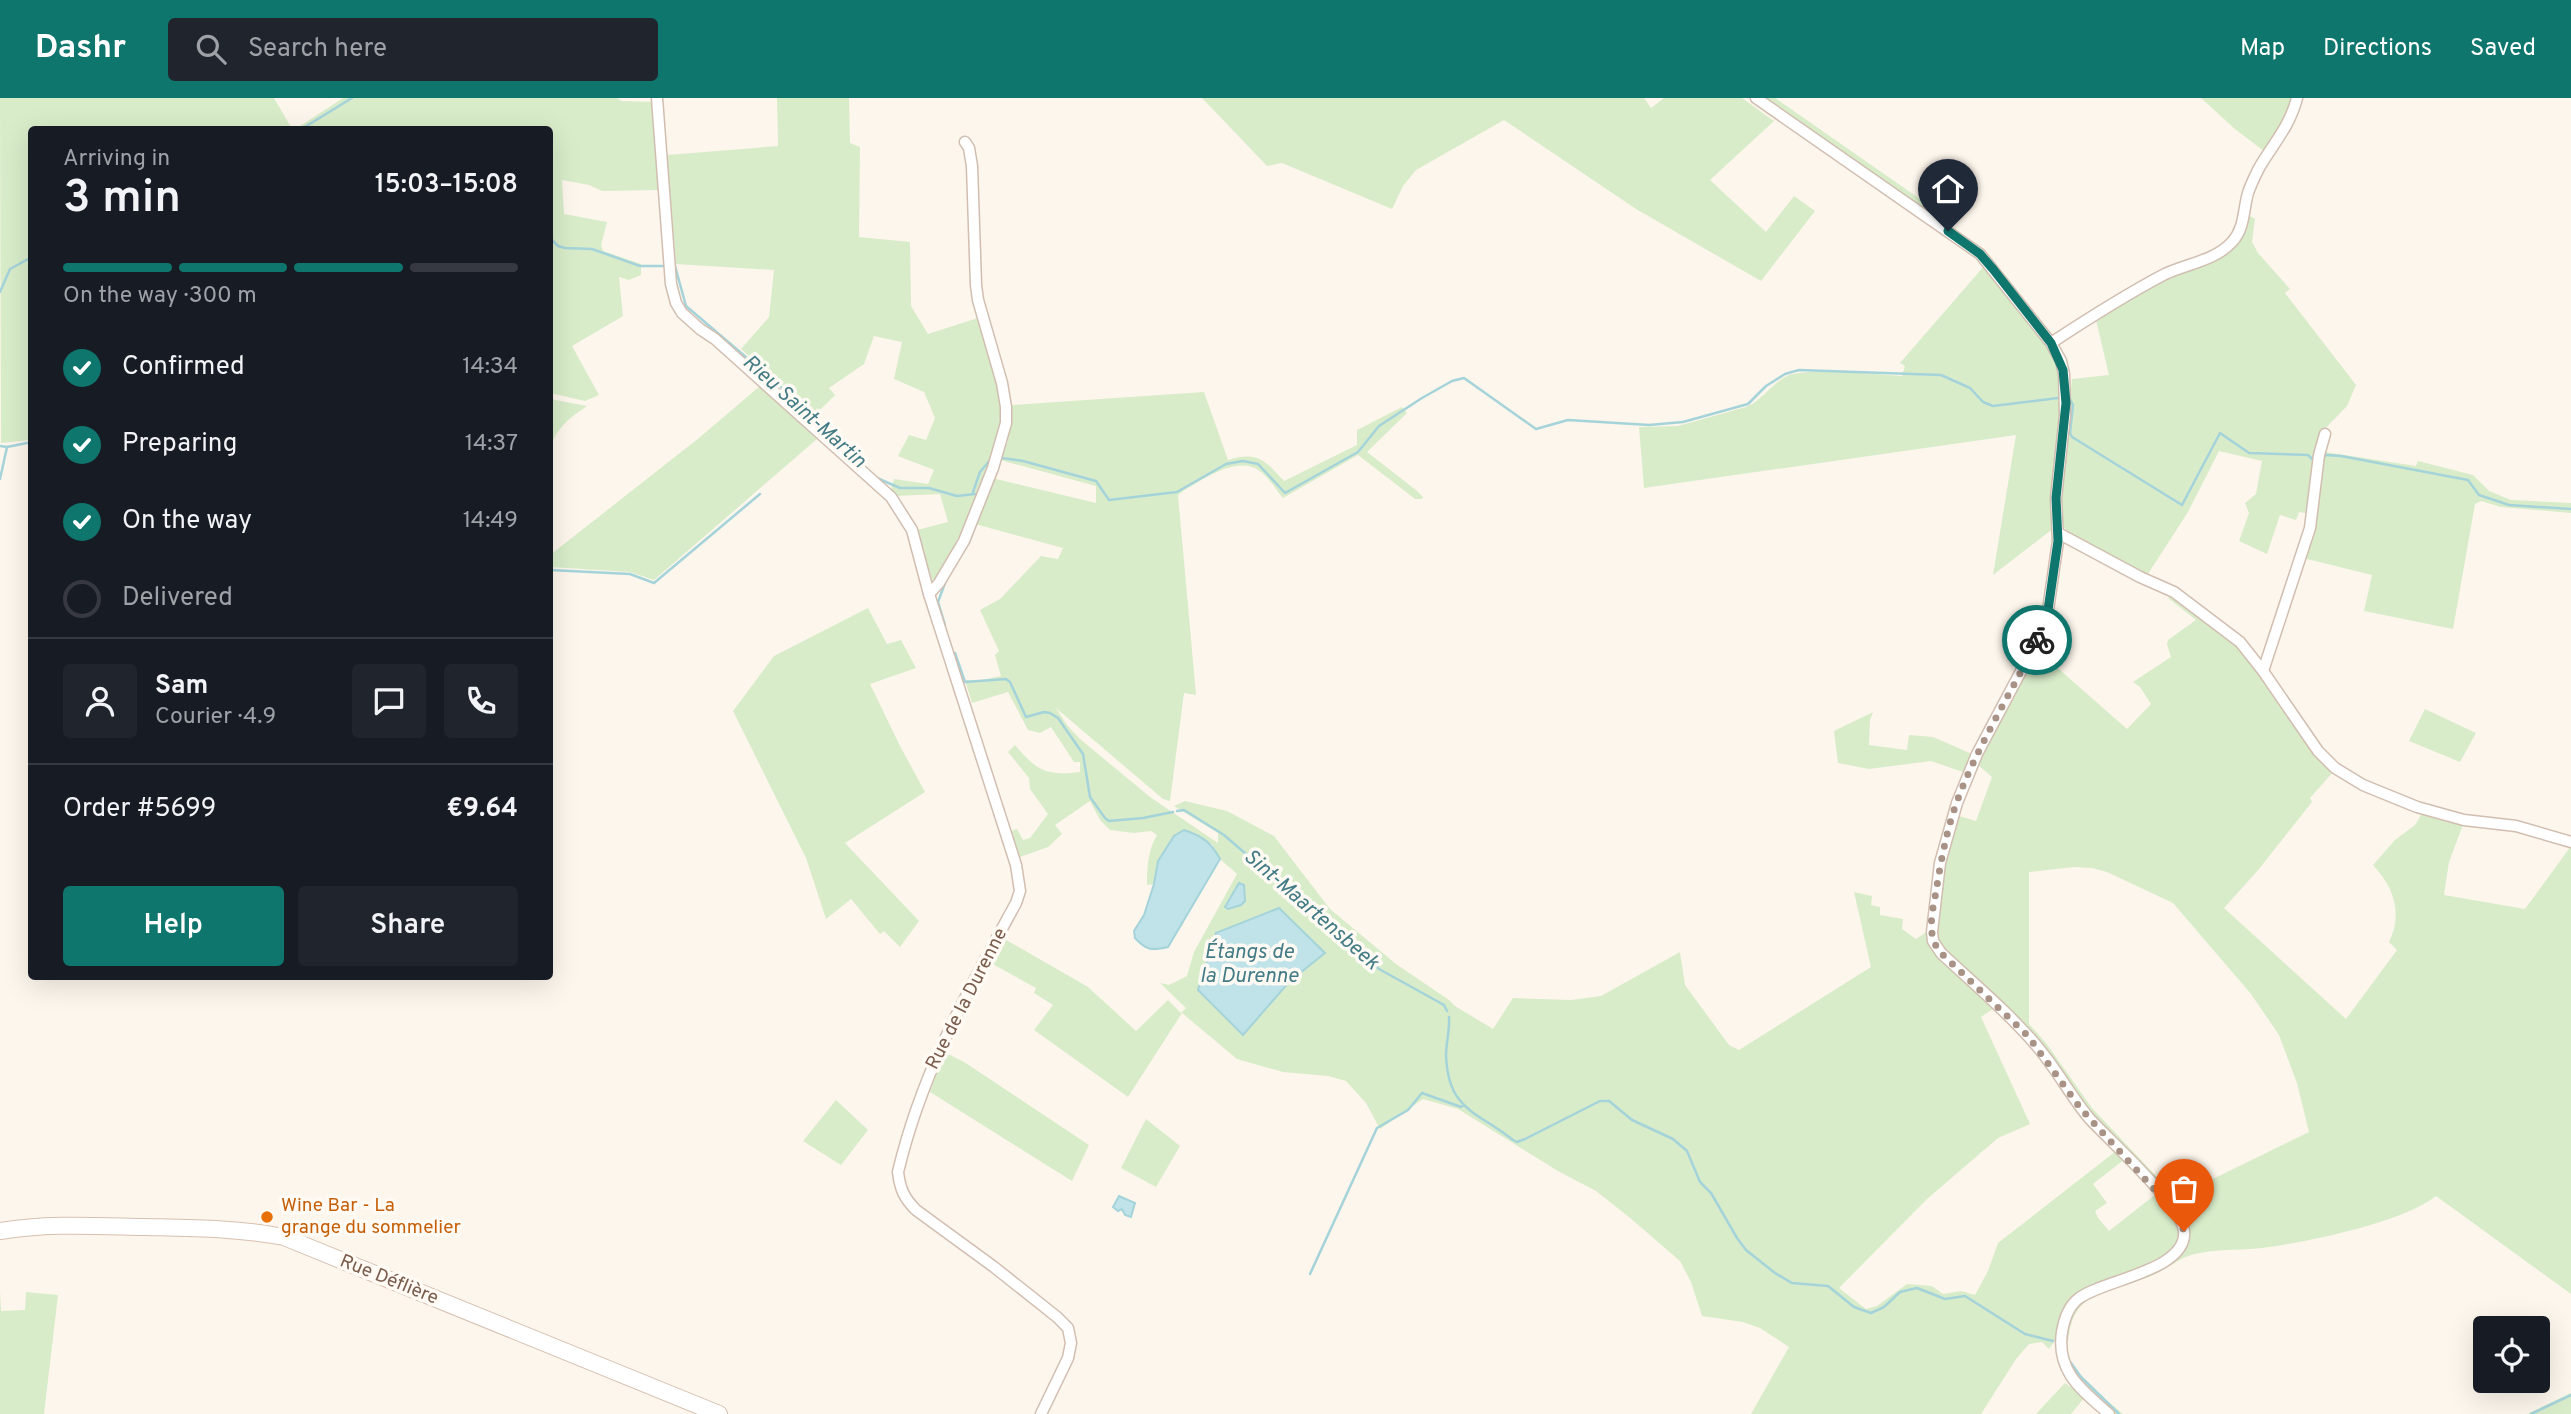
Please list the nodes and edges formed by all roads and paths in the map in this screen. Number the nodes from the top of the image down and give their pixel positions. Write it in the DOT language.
graph roads {
  1 [pos="657,98"];
  2 [pos="1756,98"];
  3 [pos="2297,98"];
  4 [pos="965,142"];
  5 [pos="2051,343"];
  6 [pos="2325,434"];
  7 [pos="2059,533"];
  8 [pos="929,594"];
  9 [pos="2273,644"];
  10 [pos="2247,649"];
  11 [pos="2263,671"];
  12 [pos="2571,842"];
  13 [pos="0,1231"];
  14 [pos="719,1414"];
  15 [pos="1041,1414"];
  16 [pos="2109,1414"];
  1 -- 8 [label="street, Rue de la Durenne"];
  2 -- 5 [label="street"];
  3 -- 5 [label="street"];
  4 -- 8 [label="street"];
  5 -- 7 [label="street"];
  6 -- 9 [label="street"];
  7 -- 10 [label="street"];
  7 -- 16 [label="street"];
  8 -- 15 [label="street, Rue de la Durenne"];
  9 -- 10 [label="street"];
  9 -- 11 [label="street"];
  10 -- 11 [label="street"];
  11 -- 12 [label="street"];
  13 -- 14 [label="street, Rue Déflière"];
}
